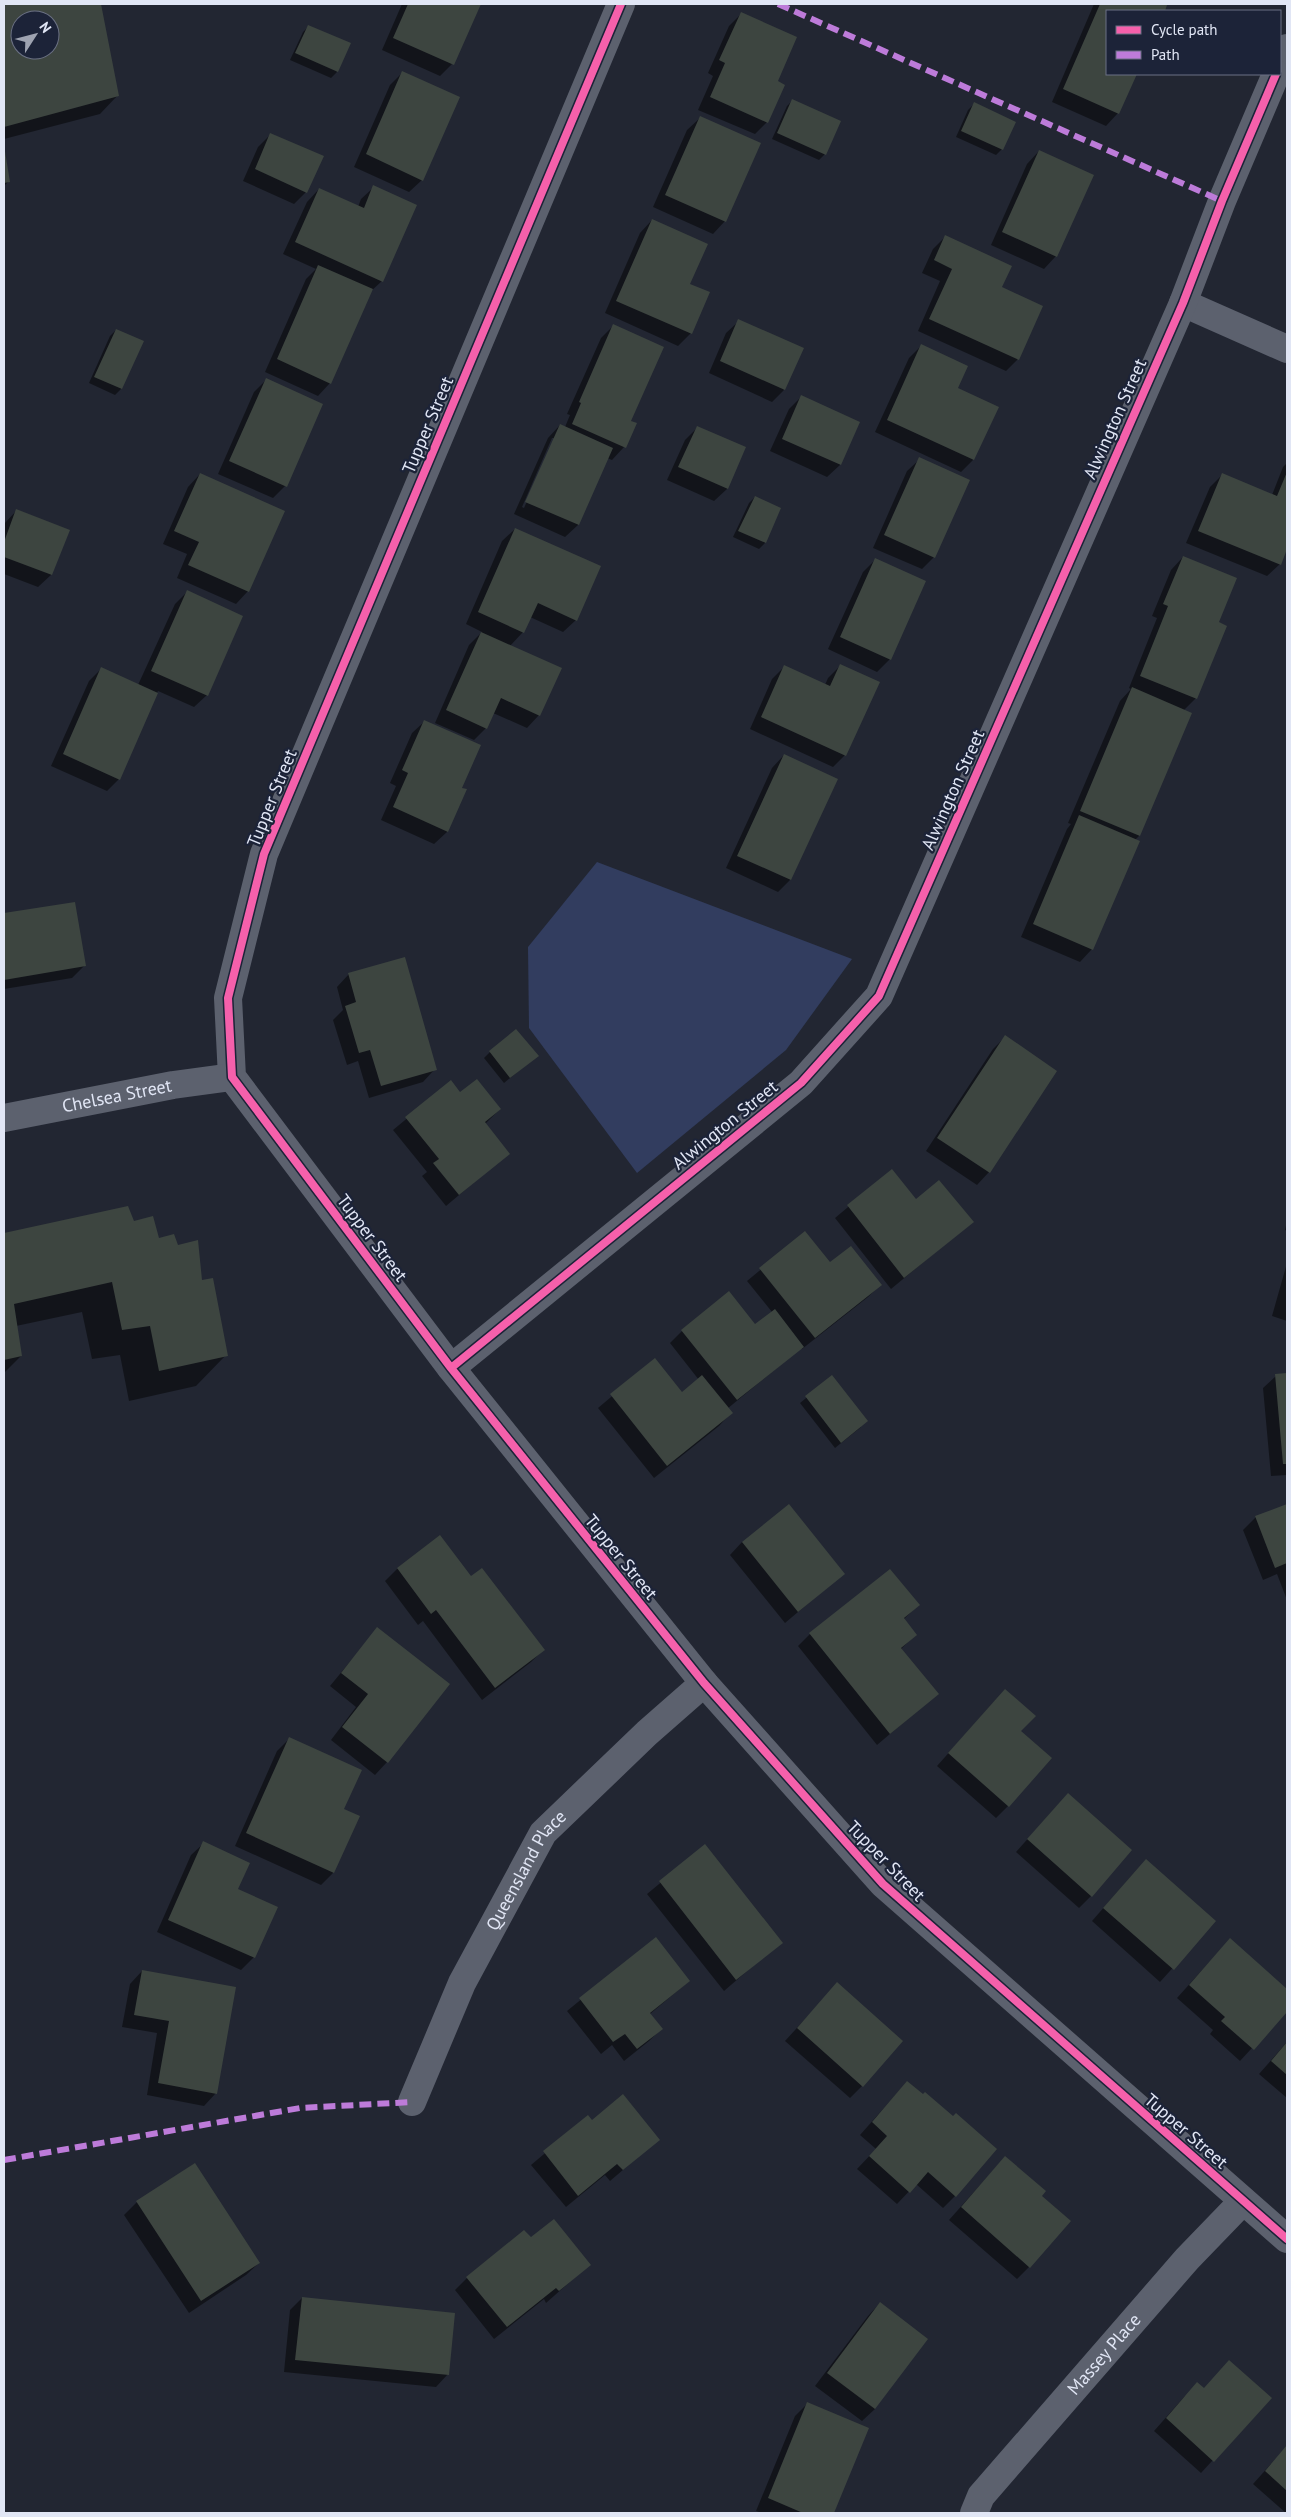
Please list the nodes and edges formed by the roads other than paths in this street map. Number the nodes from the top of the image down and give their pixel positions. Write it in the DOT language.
graph roads {
  1 [pos="621,4"];
  2 [pos="1287,48"];
  3 [pos="1281,63"];
  4 [pos="1276,75"];
  5 [pos="1182,303"];
  6 [pos="1287,349"];
  7 [pos="232,1077"];
  8 [pos="4,1118"];
  9 [pos="451,1368"];
  10 [pos="704,1683"];
  11 [pos="412,2102"];
  12 [pos="1243,2201"];
  13 [pos="1287,2239"];
  14 [pos="974,2513"];
  1 -- 7 [label="street, Tupper Street"];
  2 -- 3 [label="street"];
  4 -- 5 [label="street, Alwington Street"];
  5 -- 6 [label="street"];
  5 -- 9 [label="street, Alwington Street"];
  7 -- 8 [label="street, Chelsea Street"];
  7 -- 9 [label="street, Tupper Street"];
  9 -- 10 [label="street, Tupper Street"];
  10 -- 11 [label="street, Queensland Place"];
  10 -- 12 [label="street, Tupper Street"];
  12 -- 13 [label="street, Tupper Street"];
  12 -- 14 [label="street, Massey Place"];
}
